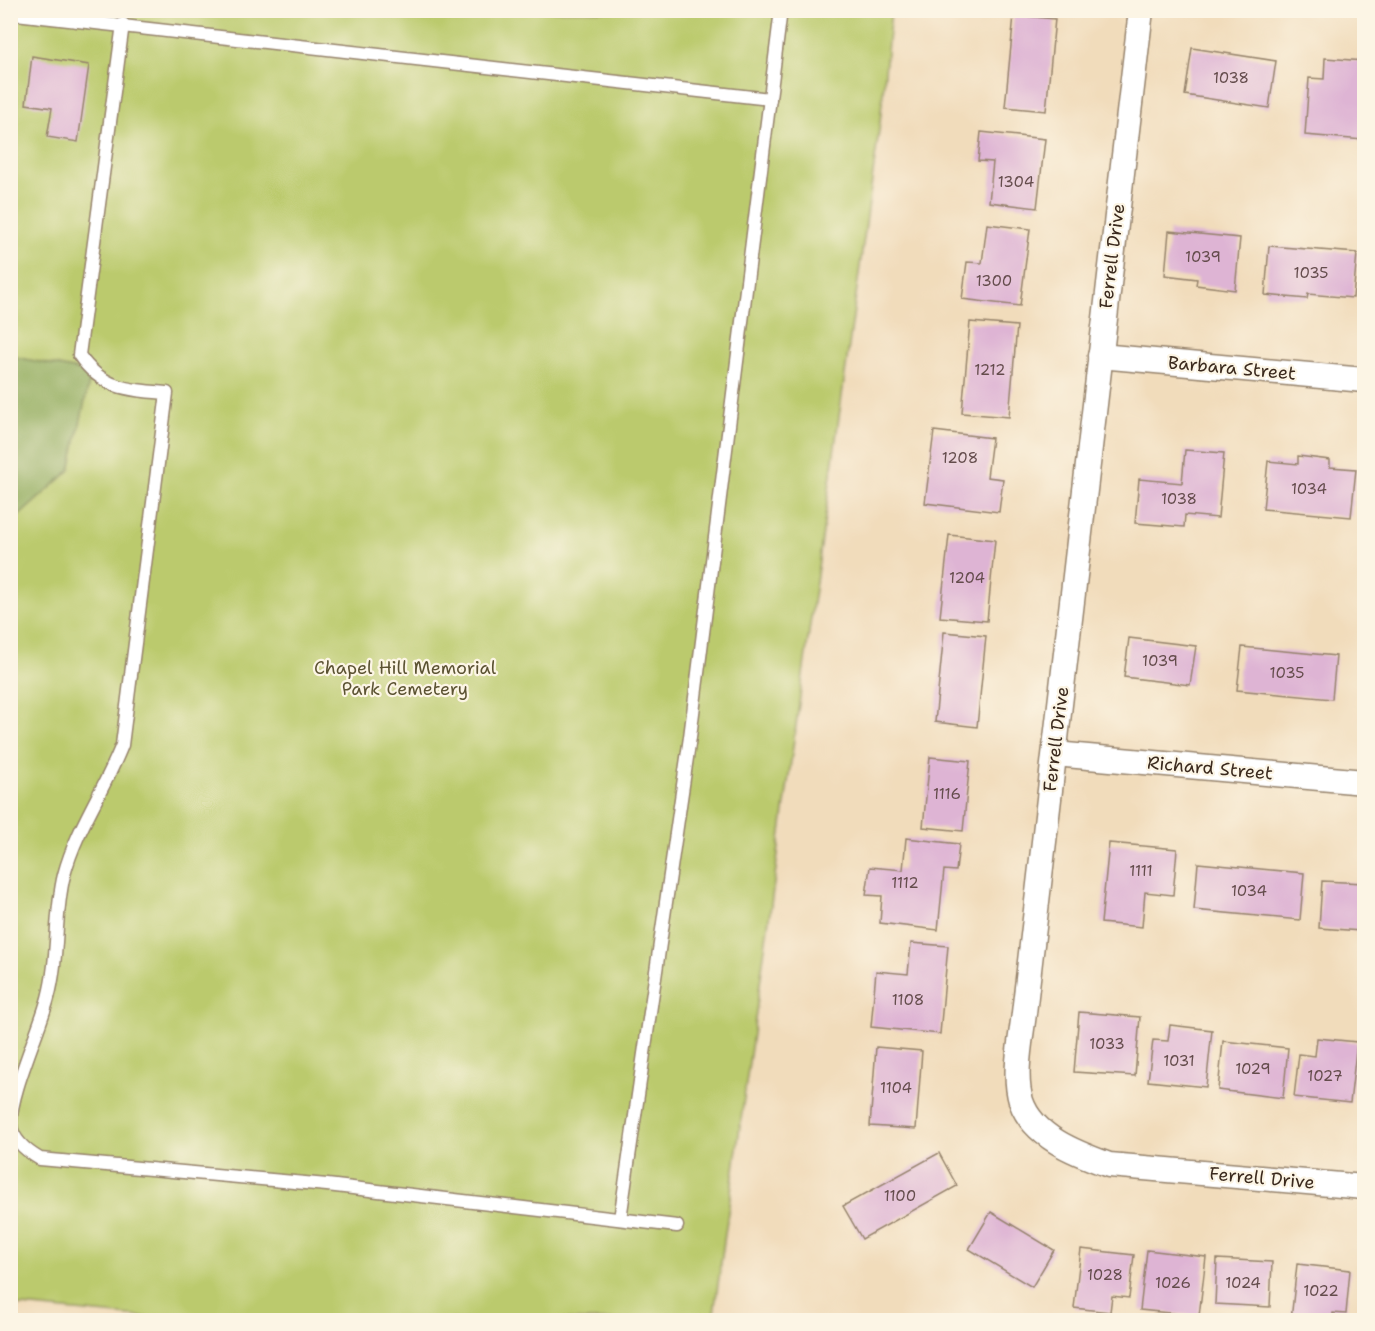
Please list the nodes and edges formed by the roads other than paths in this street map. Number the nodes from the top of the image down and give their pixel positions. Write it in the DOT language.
graph roads {
  1 [pos="781,10"];
  2 [pos="1141,10"];
  3 [pos="16,14"];
  4 [pos="123,24"];
  5 [pos="770,99"];
  6 [pos="1100,356"];
  7 [pos="1365,380"];
  8 [pos="1055,754"];
  9 [pos="1365,782"];
  10 [pos="1365,1187"];
  11 [pos="620,1219"];
  12 [pos="677,1226"];
  1 -- 5 [label="lane"];
  2 -- 6 [label="street, Ferrell Drive"];
  3 -- 4 [label="lane"];
  4 -- 5 [label="lane"];
  4 -- 11 [label="lane"];
  5 -- 11 [label="lane"];
  6 -- 7 [label="street, Barbara Street"];
  6 -- 8 [label="street, Ferrell Drive"];
  8 -- 9 [label="street, Richard Street"];
  8 -- 10 [label="street, Ferrell Drive"];
  11 -- 12 [label="lane"];
}
